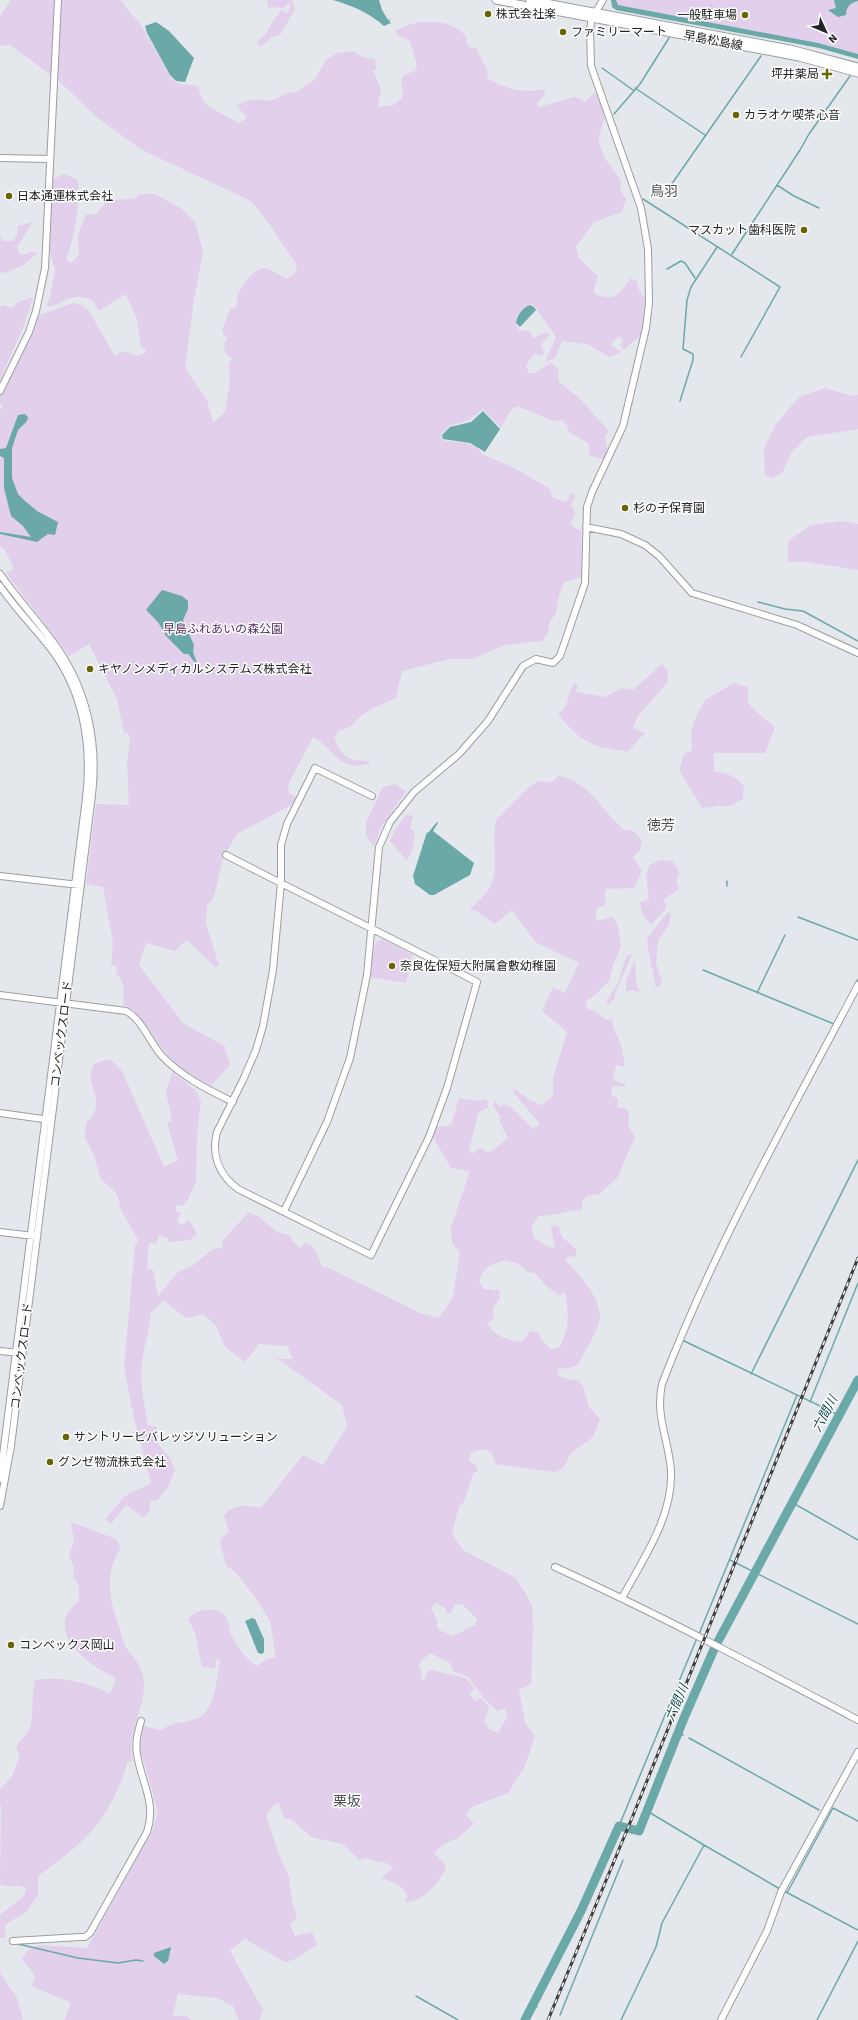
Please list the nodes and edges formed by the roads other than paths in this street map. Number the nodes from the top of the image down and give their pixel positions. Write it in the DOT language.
graph roads {
  1 [pos="58,0"];
  2 [pos="496,0"];
  3 [pos="530,0"];
  4 [pos="603,0"];
  5 [pos="594,15"];
  6 [pos="858,67"];
  7 [pos="858,73"];
  8 [pos="0,158"];
  9 [pos="50,159"];
  10 [pos="0,391"];
  11 [pos="586,527"];
  12 [pos="0,574"];
  13 [pos="8,586"];
  14 [pos="1,590"];
  15 [pos="858,653"];
  16 [pos="372,796"];
  17 [pos="226,855"];
  18 [pos="0,876"];
  19 [pos="281,883"];
  20 [pos="78,885"];
  21 [pos="372,928"];
  22 [pos="858,985"];
  23 [pos="0,995"];
  24 [pos="63,1003"];
  25 [pos="232,1102"];
  26 [pos="0,1113"];
  27 [pos="49,1119"];
  28 [pos="284,1211"];
  29 [pos="0,1232"];
  30 [pos="35,1236"];
  31 [pos="0,1351"];
  32 [pos="19,1353"];
  33 [pos="0,1479"];
  34 [pos="0,1506"];
  35 [pos="555,1567"];
  36 [pos="622,1598"];
  37 [pos="858,1720"];
  38 [pos="141,1721"];
  39 [pos="858,1752"];
  40 [pos="13,1941"];
  41 [pos="721,2020"];
  1 -- 9 [label="street"];
  2 -- 5 [label="main road, 早島松島線"];
  3 -- 5 [label="main road, 早島松島線"];
  4 -- 5 [label="street"];
  5 -- 6 [label="main road, 早島松島線"];
  5 -- 7 [label="main road, 早島松島線"];
  5 -- 11 [label="street"];
  8 -- 9 [label="street"];
  9 -- 10 [label="street"];
  11 -- 15 [label="street"];
  11 -- 21 [label="street"];
  12 -- 13 [label="street, コンベックスロード"];
  13 -- 14 [label="street"];
  13 -- 20 [label="street, コンベックスロード"];
  14 -- 20 [label="street, コンベックスロード"];
  16 -- 19 [label="street"];
  17 -- 19 [label="street"];
  18 -- 20 [label="street"];
  19 -- 21 [label="street"];
  19 -- 25 [label="street"];
  20 -- 24 [label="street, コンベックスロード"];
  21 -- 28 [label="street"];
  21 -- 28 [label="street"];
  22 -- 36 [label="street"];
  23 -- 24 [label="street"];
  24 -- 25 [label="street"];
  24 -- 27 [label="street, コンベックスロード"];
  25 -- 28 [label="street"];
  26 -- 27 [label="street"];
  27 -- 30 [label="street, コンベックスロード"];
  29 -- 30 [label="street"];
  30 -- 32 [label="street, コンベックスロード"];
  31 -- 32 [label="street"];
  32 -- 33 [label="street, コンベックスロード"];
  32 -- 34 [label="street, コンベックスロード"];
  35 -- 36 [label="street"];
  36 -- 37 [label="street"];
  38 -- 40 [label="street"];
  39 -- 41 [label="street"];
}
